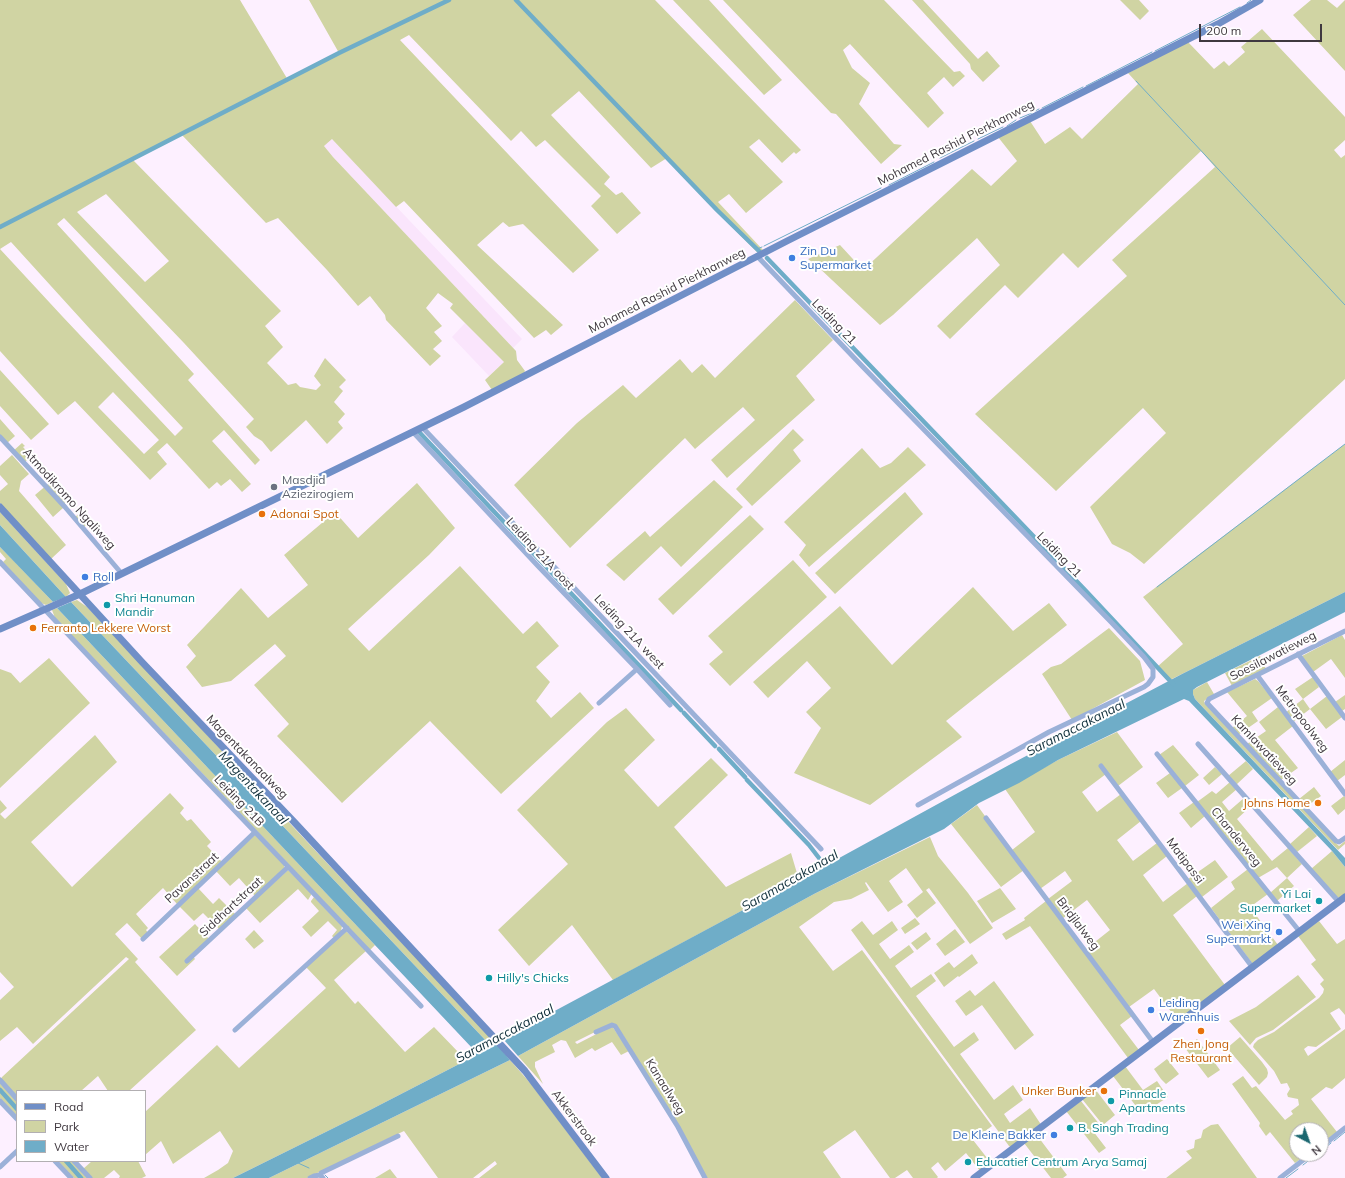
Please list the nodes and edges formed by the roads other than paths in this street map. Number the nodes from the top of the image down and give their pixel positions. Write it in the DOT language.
graph roads {
  1 [pos="1260,0"];
  2 [pos="757,256"];
  3 [pos="423,428"];
  4 [pos="413,432"];
  5 [pos="0,437"];
  6 [pos="0,507"];
  7 [pos="0,562"];
  8 [pos="122,574"];
  9 [pos="77,596"];
  10 [pos="44,609"];
  11 [pos="0,628"];
  12 [pos="1345,631"];
  13 [pos="1298,654"];
  14 [pos="637,669"];
  15 [pos="1257,675"];
  16 [pos="1209,699"];
  17 [pos="599,703"];
  18 [pos="670,705"];
  19 [pos="1345,718"];
  20 [pos="1198,744"];
  21 [pos="1157,754"];
  22 [pos="1101,766"];
  23 [pos="1345,794"];
  24 [pos="918,806"];
  25 [pos="986,818"];
  26 [pos="256,832"];
  27 [pos="1345,838"];
  28 [pos="821,849"];
  29 [pos="288,867"];
  30 [pos="1342,900"];
  31 [pos="347,928"];
  32 [pos="1300,932"];
  33 [pos="143,939"];
  34 [pos="187,961"];
  35 [pos="1253,968"];
  36 [pos="421,1006"];
  37 [pos="235,1030"];
  38 [pos="596,1032"];
  39 [pos="1154,1042"];
  40 [pos="525,1071"];
  41 [pos="0,1080"];
  42 [pos="16,1098"];
  43 [pos="0,1101"];
  44 [pos="16,1118"];
  45 [pos="1345,1128"];
  46 [pos="398,1136"];
  47 [pos="1329,1140"];
  48 [pos="16,1152"];
  49 [pos="56,1162"];
  50 [pos="75,1162"];
  51 [pos="1301,1162"];
  52 [pos="0,1167"];
  53 [pos="321,1177"];
  54 [pos="71,1178"];
  55 [pos="90,1178"];
  56 [pos="310,1178"];
  57 [pos="606,1178"];
  58 [pos="705,1178"];
  59 [pos="974,1178"];
  60 [pos="1280,1178"];
  1 -- 2 [label="street, Mohamed Rashid Pierkhanweg"];
  2 -- 3 [label="street, Mohamed Rashid Pierkhanweg"];
  2 -- 24 [label="street, Leiding 21"];
  3 -- 4 [label="street, Mohamed Rashid Pierkhanweg"];
  3 -- 28 [label="street, Leiding 21A west"];
  4 -- 8 [label="street, Mohamed Rashid Pierkhanweg"];
  4 -- 14 [label="street, Leiding 21A oost"];
  5 -- 8 [label="street, Atmodikromo Ngaliweg"];
  6 -- 9 [label="street, Magentakanaalweg"];
  7 -- 10 [label="street, Leiding 21B"];
  8 -- 9 [label="street, Mohamed Rashid Pierkhanweg"];
  9 -- 10 [label="street, Mohamed Rashid Pierkhanweg"];
  9 -- 40 [label="street, Magentakanaalweg"];
  10 -- 11 [label="street, Mohamed Rashid Pierkhanweg"];
  10 -- 26 [label="street, Leiding 21B"];
  12 -- 13 [label="street, Soesilawatieweg"];
  13 -- 15 [label="street, Soesilawatieweg"];
  13 -- 19 [label="street"];
  14 -- 17 [label="street"];
  14 -- 18 [label="street, Leiding 21A oost"];
  15 -- 16 [label="street, Soesilawatieweg"];
  15 -- 23 [label="street, Metropoolweg"];
  16 -- 27 [label="street, Kamlawatieweg"];
  20 -- 30 [label="street"];
  21 -- 32 [label="street, Chanderweg"];
  22 -- 35 [label="street, Matipassi"];
  25 -- 39 [label="street, Bridjlalweg"];
  26 -- 29 [label="street, Leiding 21B"];
  26 -- 33 [label="street, Pavanstraat"];
  29 -- 31 [label="street, Leiding 21B"];
  29 -- 34 [label="street, Siddhartstraat"];
  30 -- 32 [label="street"];
  31 -- 36 [label="street, Leiding 21B"];
  31 -- 37 [label="street"];
  32 -- 35 [label="street"];
  35 -- 39 [label="street"];
  38 -- 58 [label="street, Kanaalweg"];
  39 -- 59 [label="street"];
  40 -- 57 [label="street, Akkerstrook"];
  41 -- 42 [label="street"];
  43 -- 44 [label="street"];
  45 -- 47 [label="street"];
  46 -- 53 [label="street"];
  48 -- 52 [label="street"];
  49 -- 54 [label="street"];
  50 -- 55 [label="street"];
  51 -- 60 [label="street"];
  53 -- 56 [label="street"];
}
